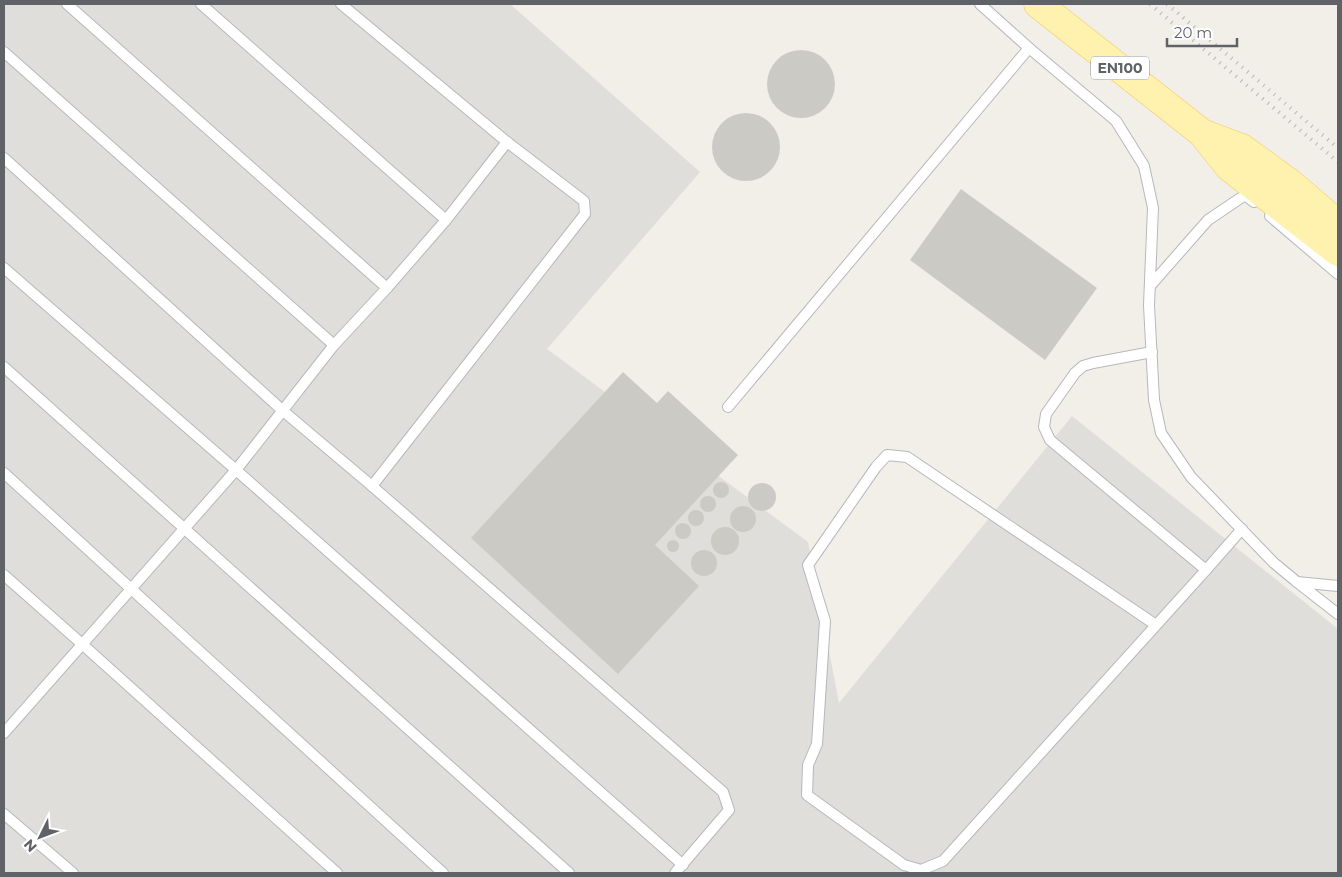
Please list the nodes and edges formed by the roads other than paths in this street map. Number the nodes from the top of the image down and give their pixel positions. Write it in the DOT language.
graph roads {
  1 [pos="67,4"];
  2 [pos="201,4"];
  3 [pos="341,4"];
  4 [pos="358,4"];
  5 [pos="980,4"];
  6 [pos="1038,4"];
  7 [pos="351,12"];
  8 [pos="1029,48"];
  9 [pos="4,52"];
  10 [pos="1202,133"];
  11 [pos="507,142"];
  12 [pos="4,158"];
  13 [pos="1245,194"];
  14 [pos="446,220"];
  15 [pos="1338,224"];
  16 [pos="1338,252"];
  17 [pos="4,268"];
  18 [pos="1338,274"];
  19 [pos="1150,286"];
  20 [pos="387,288"];
  21 [pos="334,345"];
  22 [pos="1152,352"];
  23 [pos="4,367"];
  24 [pos="728,407"];
  25 [pos="282,410"];
  26 [pos="236,470"];
  27 [pos="4,473"];
  28 [pos="372,486"];
  29 [pos="185,528"];
  30 [pos="1242,530"];
  31 [pos="1206,570"];
  32 [pos="4,575"];
  33 [pos="1297,582"];
  34 [pos="1338,586"];
  35 [pos="131,588"];
  36 [pos="1338,614"];
  37 [pos="1156,625"];
  38 [pos="82,644"];
  39 [pos="4,733"];
  40 [pos="4,814"];
  41 [pos="683,865"];
  42 [pos="73,873"];
  43 [pos="337,873"];
  44 [pos="443,873"];
  45 [pos="569,873"];
  46 [pos="675,873"];
  1 -- 20 [label="lane"];
  2 -- 14 [label="lane"];
  3 -- 7 [label="lane"];
  4 -- 7 [label="lane"];
  5 -- 8 [label="lane"];
  6 -- 10 [label="main road, EN100"];
  7 -- 11 [label="lane"];
  8 -- 19 [label="lane"];
  8 -- 24 [label="lane"];
  9 -- 21 [label="lane"];
  10 -- 13 [label="lane"];
  10 -- 15 [label="main road"];
  10 -- 16 [label="main road, EN100"];
  11 -- 14 [label="lane"];
  11 -- 28 [label="lane"];
  12 -- 25 [label="lane"];
  13 -- 18 [label="lane"];
  13 -- 19 [label="lane"];
  14 -- 20 [label="lane"];
  17 -- 26 [label="lane"];
  19 -- 22 [label="lane"];
  20 -- 21 [label="lane"];
  21 -- 25 [label="lane"];
  22 -- 30 [label="lane"];
  22 -- 31 [label="lane"];
  23 -- 29 [label="lane"];
  25 -- 26 [label="lane"];
  25 -- 28 [label="lane"];
  26 -- 29 [label="lane"];
  26 -- 41 [label="lane"];
  27 -- 35 [label="lane"];
  28 -- 41 [label="lane"];
  29 -- 35 [label="lane"];
  29 -- 45 [label="lane"];
  30 -- 31 [label="lane"];
  30 -- 33 [label="lane"];
  31 -- 37 [label="lane"];
  32 -- 38 [label="lane"];
  33 -- 34 [label="lane"];
  33 -- 36 [label="lane"];
  35 -- 38 [label="lane"];
  35 -- 44 [label="lane"];
  37 -- 37 [label="lane"];
  38 -- 39 [label="lane"];
  38 -- 43 [label="lane"];
  40 -- 42 [label="lane"];
  41 -- 46 [label="lane"];
}
